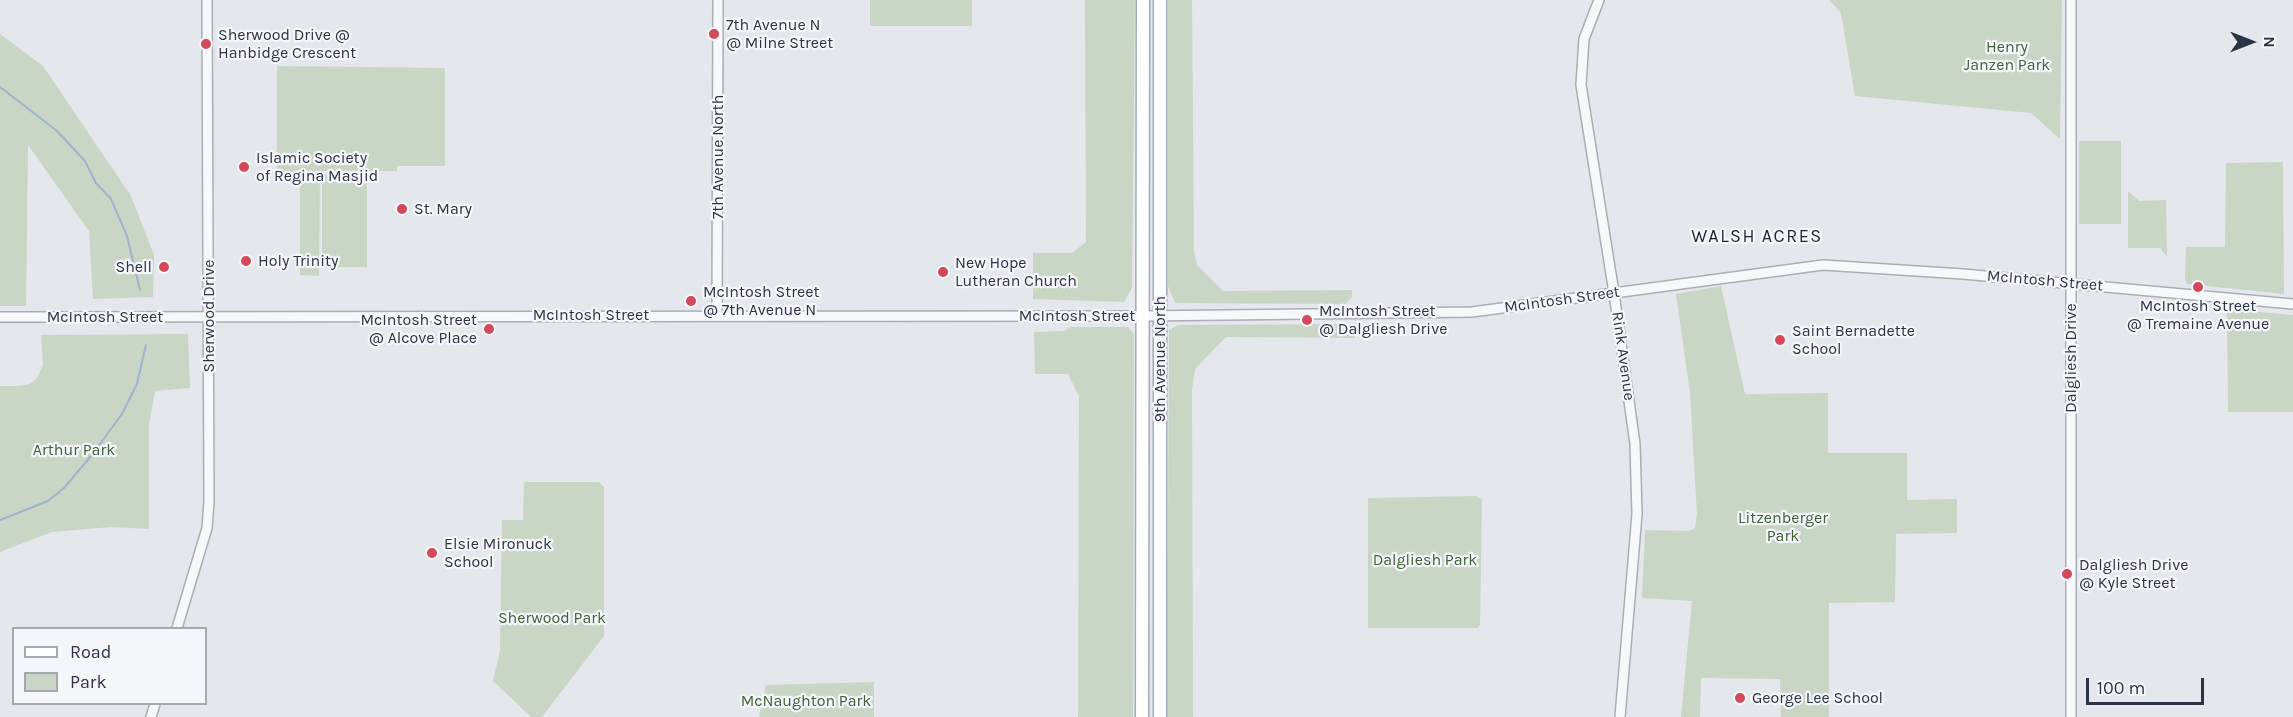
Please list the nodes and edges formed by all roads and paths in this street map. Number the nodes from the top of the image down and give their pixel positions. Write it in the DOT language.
graph roads {
  1 [pos="207,0"];
  2 [pos="718,0"];
  3 [pos="1143,0"];
  4 [pos="1160,0"];
  5 [pos="1599,0"];
  6 [pos="2071,0"];
  7 [pos="2070,283"];
  8 [pos="1614,293"];
  9 [pos="2293,304"];
  10 [pos="717,315"];
  11 [pos="208,316"];
  12 [pos="1143,316"];
  13 [pos="1159,316"];
  14 [pos="0,317"];
  15 [pos="177,627"];
  16 [pos="1142,717"];
  17 [pos="1160,717"];
  18 [pos="1620,717"];
  19 [pos="2071,717"];
  1 -- 11 [label="street, Sherwood Drive"];
  2 -- 10 [label="street, 7th Avenue North"];
  3 -- 12 [label="main road, 9th Avenue North"];
  4 -- 13 [label="main road, 9th Avenue North"];
  5 -- 8 [label="street, Rink Avenue"];
  6 -- 7 [label="street, Dalgliesh Drive"];
  7 -- 8 [label="street, McIntosh Street"];
  7 -- 9 [label="street, McIntosh Street"];
  7 -- 19 [label="street, Dalgliesh Drive"];
  8 -- 13 [label="street, McIntosh Street"];
  8 -- 18 [label="street, Rink Avenue"];
  10 -- 11 [label="street, McIntosh Street"];
  10 -- 12 [label="street, McIntosh Street"];
  11 -- 14 [label="street, McIntosh Street"];
  11 -- 15 [label="street, Sherwood Drive"];
  12 -- 13 [label="street, McIntosh Street"];
  12 -- 16 [label="main road, 9th Avenue North"];
  13 -- 17 [label="main road, 9th Avenue North"];
}
